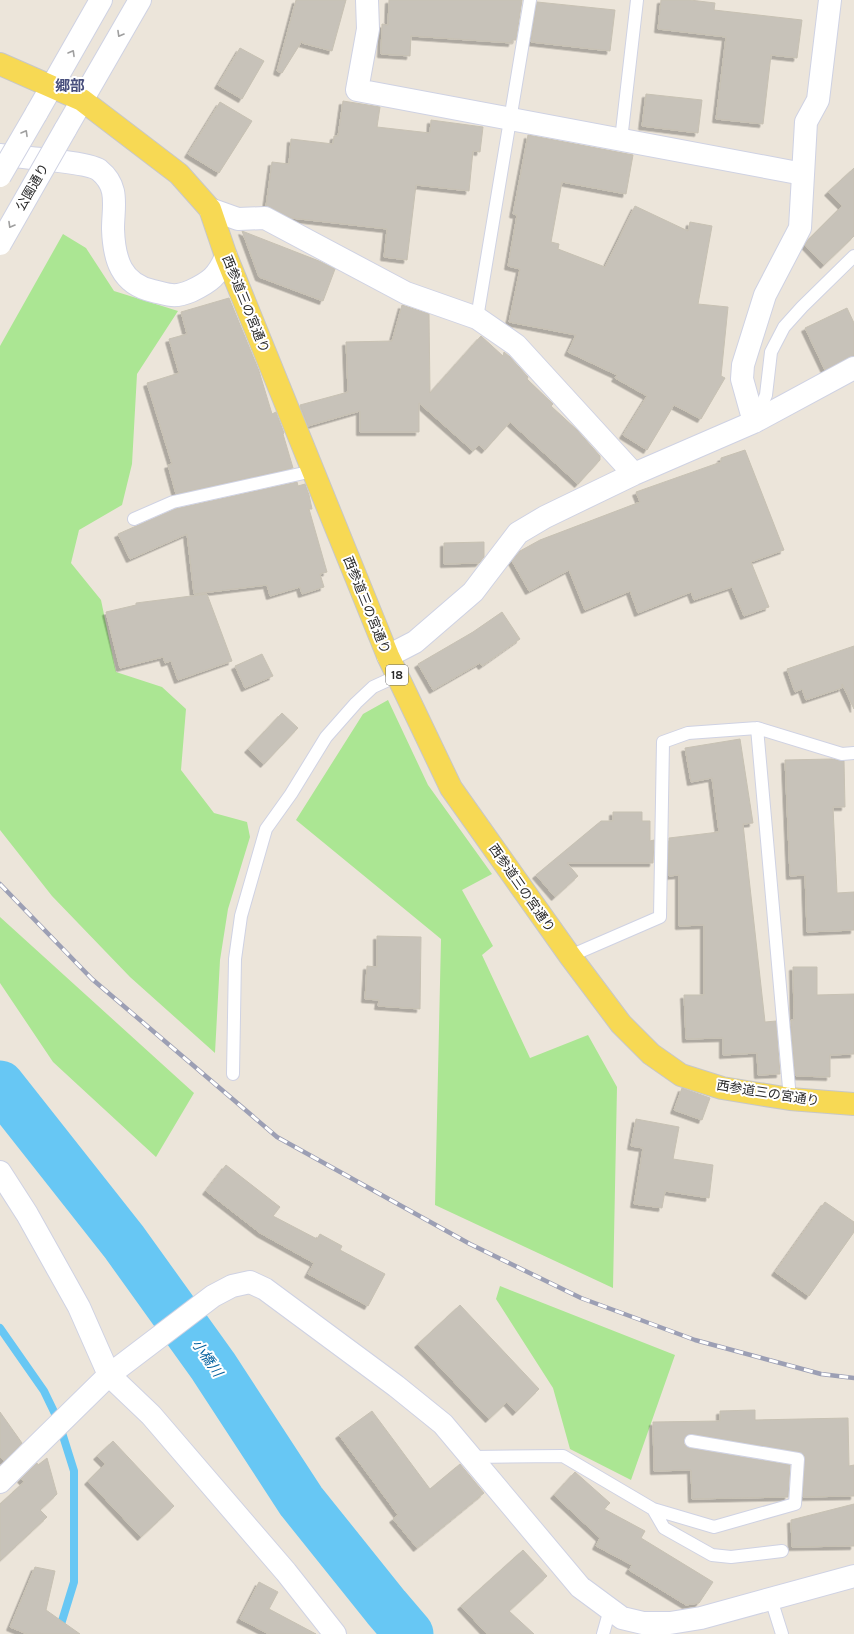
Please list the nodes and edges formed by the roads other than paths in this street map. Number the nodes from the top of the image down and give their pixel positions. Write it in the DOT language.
graph roads {
  1 [pos="101,0"];
  2 [pos="140,0"];
  3 [pos="367,0"];
  4 [pos="530,0"];
  5 [pos="637,0"];
  6 [pos="830,0"];
  7 [pos="0,64"];
  8 [pos="52,87"];
  9 [pos="82,100"];
  10 [pos="510,119"];
  11 [pos="621,140"];
  12 [pos="0,155"];
  13 [pos="803,174"];
  14 [pos="0,176"];
  15 [pos="210,208"];
  16 [pos="0,244"];
  17 [pos="226,256"];
  18 [pos="854,256"];
  19 [pos="477,318"];
  20 [pos="854,368"];
  21 [pos="754,422"];
  22 [pos="313,470"];
  23 [pos="634,474"];
  24 [pos="134,519"];
  25 [pos="388,656"];
  26 [pos="397,676"];
  27 [pos="757,728"];
  28 [pos="854,753"];
  29 [pos="570,956"];
  30 [pos="233,1074"];
  31 [pos="790,1099"];
  32 [pos="854,1104"];
  33 [pos="0,1172"];
  34 [pos="110,1375"];
  35 [pos="691,1441"];
  36 [pos="472,1457"];
  37 [pos="0,1482"];
  38 [pos="653,1509"];
  39 [pos="782,1551"];
  40 [pos="854,1576"];
  41 [pos="771,1599"];
  42 [pos="610,1609"];
  43 [pos="335,1634"];
  44 [pos="603,1634"];
  45 [pos="782,1634"];
  8 -- 1 [label="street, one-way"];
  2 -- 9 [label="street, one-way"];
  3 -- 10 [label="street"];
  4 -- 10 [label="lane"];
  5 -- 11 [label="lane"];
  6 -- 13 [label="street"];
  7 -- 8 [label="main road, 18"];
  8 -- 9 [label="main road, 西参道三の宮通り / 18"];
  14 -- 8 [label="street, one-way, bridge"];
  9 -- 15 [label="main road, 西参道三の宮通り / 18"];
  9 -- 16 [label="street, 公園通り, one-way, bridge"];
  10 -- 11 [label="street"];
  10 -- 19 [label="lane"];
  11 -- 13 [label="street"];
  12 -- 17 [label="street"];
  13 -- 21 [label="street"];
  15 -- 17 [label="main road, 西参道三の宮通り / 18"];
  15 -- 19 [label="street"];
  17 -- 22 [label="main road, 西参道三の宮通り / 18"];
  18 -- 21 [label="lane"];
  19 -- 23 [label="street"];
  20 -- 21 [label="street"];
  21 -- 23 [label="street"];
  22 -- 24 [label="lane"];
  22 -- 25 [label="main road, 西参道三の宮通り / 18"];
  23 -- 25 [label="street"];
  25 -- 26 [label="main road, 西参道三の宮通り / 18"];
  26 -- 29 [label="main road, 西参道三の宮通り / 18"];
  26 -- 30 [label="lane"];
  27 -- 28 [label="lane"];
  27 -- 29 [label="lane"];
  27 -- 31 [label="lane"];
  29 -- 31 [label="main road, 西参道三の宮通り / 18"];
  31 -- 32 [label="main road, 西参道三の宮通り / 18"];
  33 -- 34 [label="street"];
  34 -- 36 [label="street"];
  34 -- 37 [label="street"];
  34 -- 43 [label="street"];
  35 -- 38 [label="lane"];
  36 -- 38 [label="lane"];
  36 -- 42 [label="street"];
  38 -- 39 [label="lane"];
  40 -- 41 [label="street"];
  41 -- 42 [label="street"];
  41 -- 45 [label="lane"];
  42 -- 44 [label="lane"];
}
